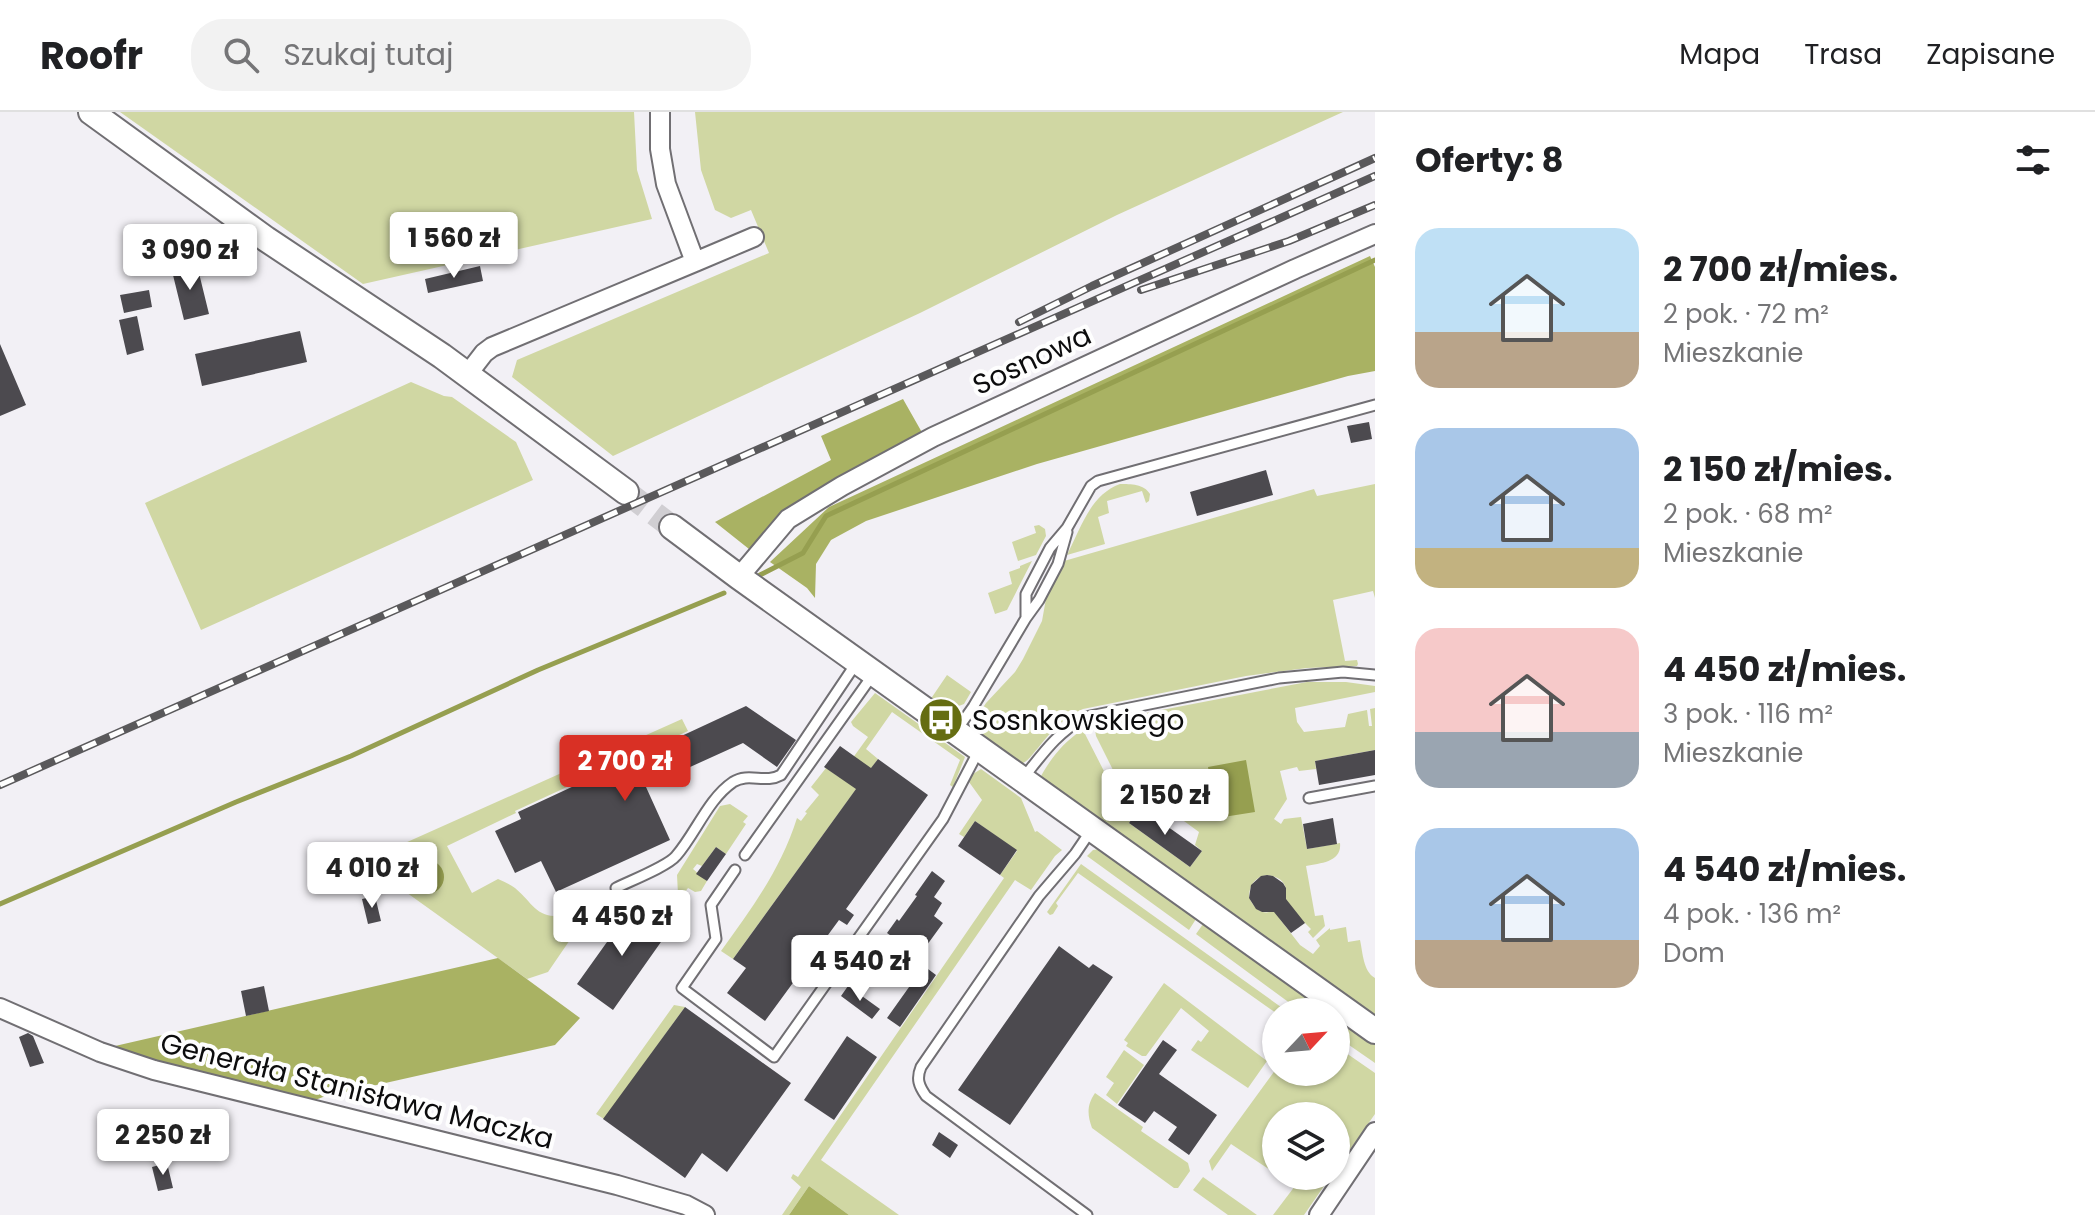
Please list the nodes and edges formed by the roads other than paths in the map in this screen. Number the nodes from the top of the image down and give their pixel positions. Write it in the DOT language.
graph roads {
  1 [pos="91,112"];
  2 [pos="660,112"];
  3 [pos="1375,234"];
  4 [pos="754,237"];
  5 [pos="695,262"];
  6 [pos="467,375"];
  7 [pos="1375,405"];
  8 [pos="626,492"];
  9 [pos="672,527"];
  10 [pos="739,577"];
  11 [pos="866,667"];
  12 [pos="1375,675"];
  13 [pos="955,731"];
  14 [pos="979,749"];
  15 [pos="1023,779"];
  16 [pos="1375,786"];
  17 [pos="1309,798"];
  18 [pos="1092,829"];
  19 [pos="745,855"];
  20 [pos="735,870"];
  21 [pos="616,888"];
  22 [pos="0,1008"];
  23 [pos="1375,1031"];
  24 [pos="1375,1132"];
  25 [pos="705,1215"];
  26 [pos="1087,1215"];
  27 [pos="1319,1215"];
  1 -- 6 [label="street"];
  2 -- 5 [label="street"];
  3 -- 10 [label="street, Sosnowa"];
  4 -- 5 [label="street"];
  5 -- 6 [label="street"];
  6 -- 8 [label="street"];
  7 -- 13 [label="lane"];
  9 -- 10 [label="street"];
  10 -- 11 [label="street"];
  11 -- 13 [label="street"];
  11 -- 19 [label="lane"];
  11 -- 21 [label="lane"];
  12 -- 15 [label="lane"];
  13 -- 14 [label="street"];
  14 -- 15 [label="street"];
  14 -- 20 [label="lane"];
  15 -- 18 [label="street"];
  16 -- 17 [label="lane"];
  18 -- 23 [label="street"];
  18 -- 26 [label="lane"];
  22 -- 25 [label="street, Generała Stanisława Maczka"];
  24 -- 27 [label="street"];
}
